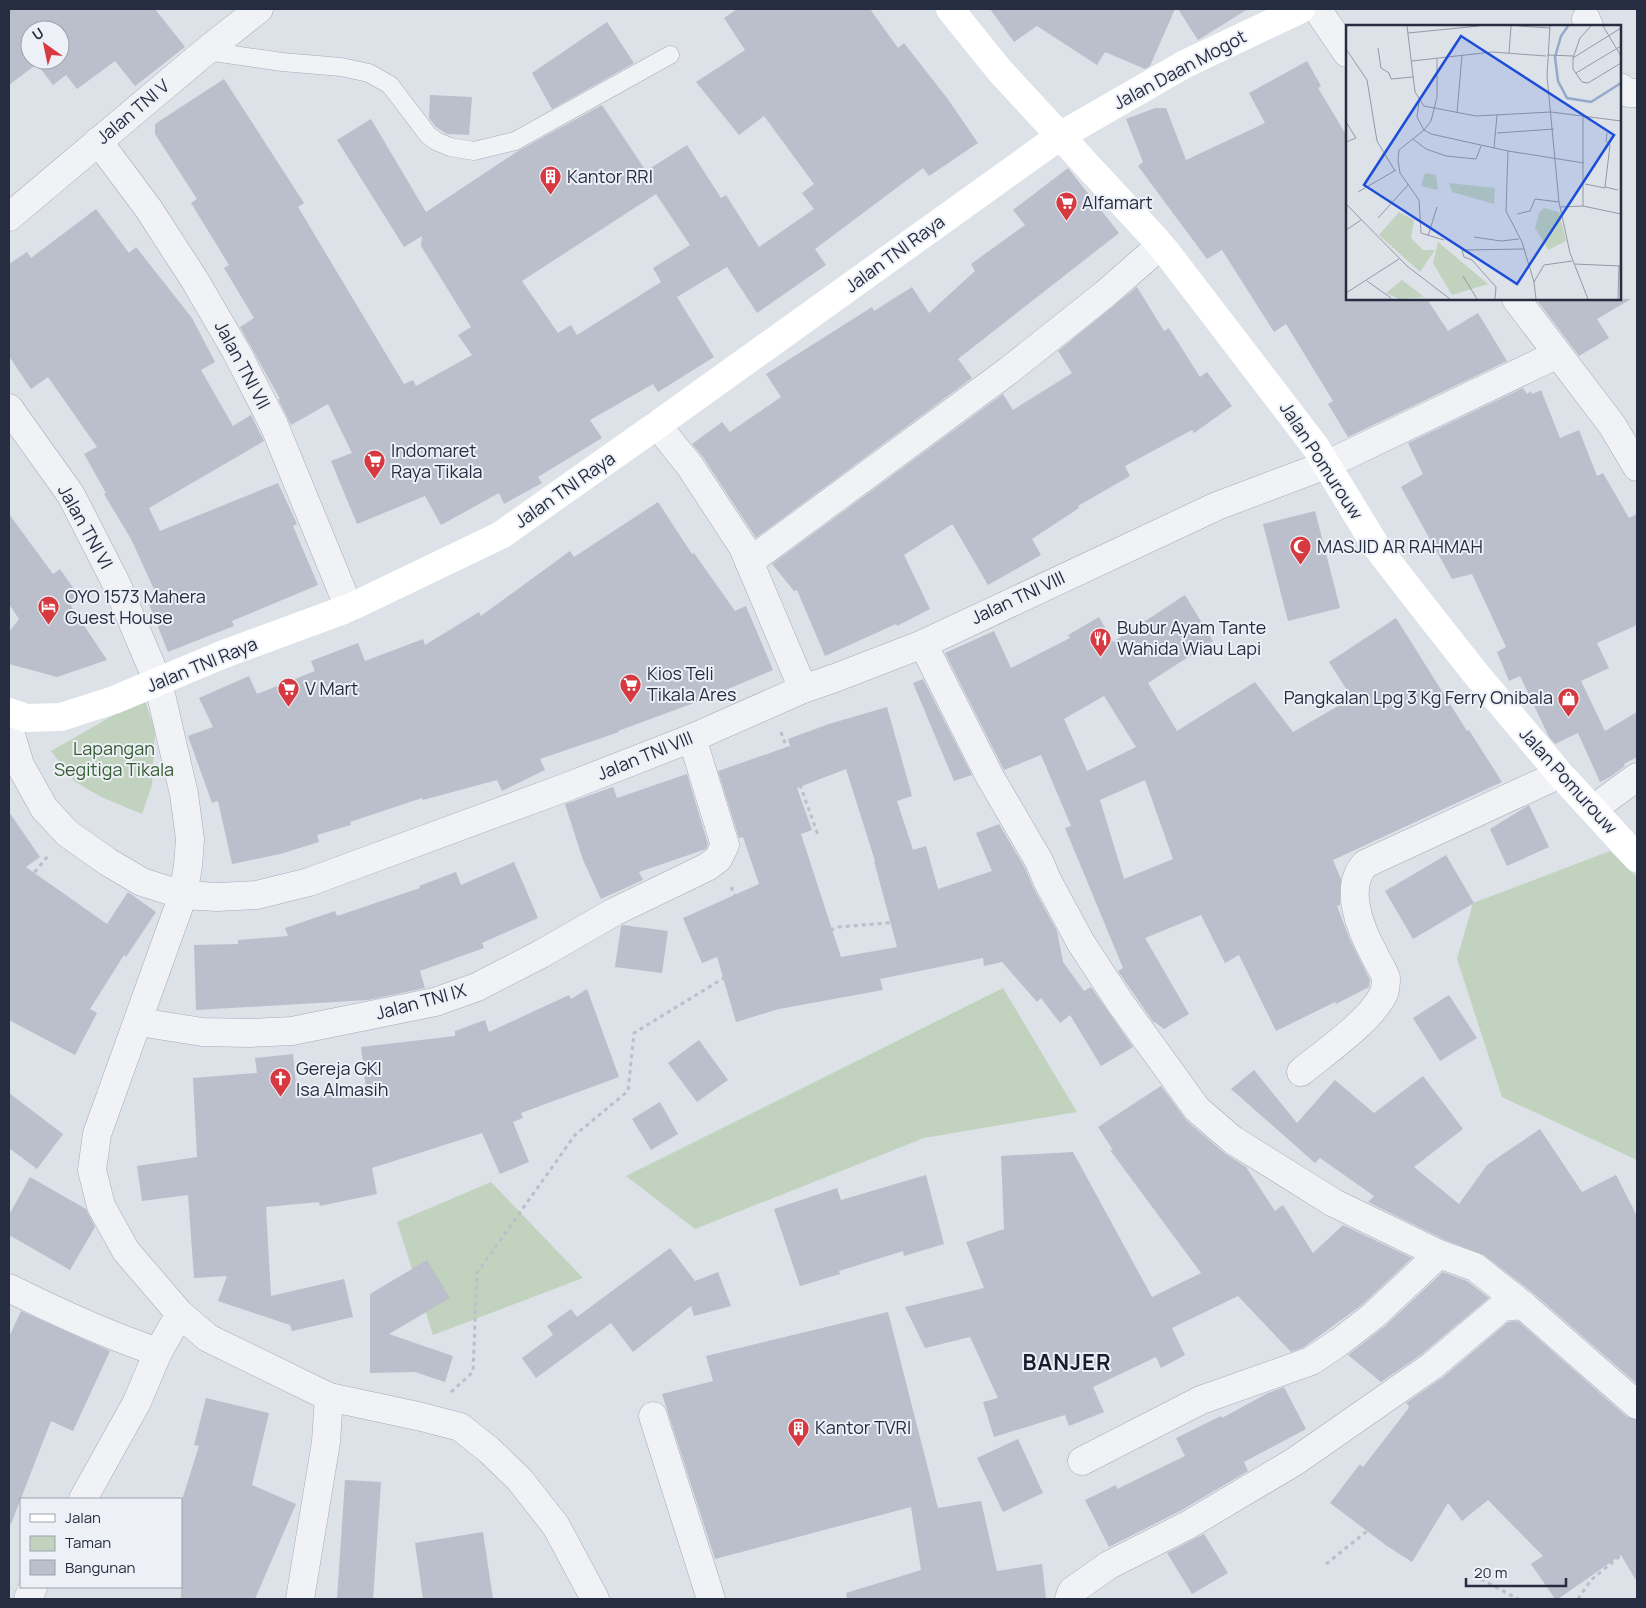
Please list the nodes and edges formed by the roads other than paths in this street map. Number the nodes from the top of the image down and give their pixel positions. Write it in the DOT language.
graph roads {
  1 [pos="259,9"];
  2 [pos="950,9"];
  3 [pos="1301,9"];
  4 [pos="1317,9"];
  5 [pos="206,51"];
  6 [pos="1346,52"];
  7 [pos="670,54"];
  8 [pos="1621,88"];
  9 [pos="1637,93"];
  10 [pos="1060,136"];
  11 [pos="98,141"];
  12 [pos="9,217"];
  13 [pos="1162,245"];
  14 [pos="1517,300"];
  15 [pos="1558,354"];
  16 [pos="9,408"];
  17 [pos="657,425"];
  18 [pos="1326,465"];
  19 [pos="1637,467"];
  20 [pos="749,562"];
  21 [pos="349,608"];
  22 [pos="923,644"];
  23 [pos="158,682"];
  24 [pos="803,689"];
  25 [pos="9,712"];
  26 [pos="9,728"];
  27 [pos="692,738"];
  28 [pos="1560,774"];
  29 [pos="1637,777"];
  30 [pos="1593,809"];
  31 [pos="1637,858"];
  32 [pos="183,895"];
  33 [pos="139,1022"];
  34 [pos="1301,1072"];
  35 [pos="1439,1254"];
  36 [pos="9,1288"];
  37 [pos="1523,1305"];
  38 [pos="180,1314"];
  39 [pos="158,1352"];
  40 [pos="329,1397"];
  41 [pos="1637,1405"];
  42 [pos="653,1416"];
  43 [pos="1082,1461"];
  44 [pos="84,1498"];
  45 [pos="300,1599"];
  46 [pos="595,1599"];
  47 [pos="711,1599"];
  48 [pos="1069,1599"];
  1 -- 5 [label="street, Jalan TNI V"];
  2 -- 10 [label="main road, Jalan Pomurouw"];
  3 -- 10 [label="main road, Jalan Daan Mogot"];
  4 -- 6 [label="street"];
  5 -- 7 [label="lane"];
  5 -- 11 [label="street, Jalan TNI V"];
  8 -- 9 [label="street"];
  10 -- 13 [label="main road, Jalan Pomurouw"];
  10 -- 17 [label="main road, Jalan TNI Raya"];
  11 -- 12 [label="street, Jalan TNI V"];
  11 -- 21 [label="street, Jalan TNI VII"];
  13 -- 18 [label="main road, Jalan Pomurouw"];
  13 -- 20 [label="street"];
  14 -- 15 [label="street"];
  15 -- 18 [label="street, Jalan TNI VIII"];
  15 -- 19 [label="street"];
  16 -- 23 [label="street, Jalan TNI VI"];
  17 -- 20 [label="street"];
  17 -- 21 [label="main road, Jalan TNI Raya"];
  18 -- 22 [label="street, Jalan TNI VIII"];
  18 -- 28 [label="main road, Jalan Pomurouw"];
  20 -- 24 [label="street"];
  21 -- 23 [label="main road, Jalan TNI Raya"];
  22 -- 24 [label="street, Jalan TNI VIII"];
  22 -- 35 [label="street"];
  23 -- 25 [label="main road, Jalan TNI Raya"];
  23 -- 32 [label="street, Jalan TNI VI"];
  24 -- 27 [label="street, Jalan TNI VIII"];
  26 -- 32 [label="street, Jalan TNI VIII"];
  27 -- 32 [label="street, Jalan TNI VIII"];
  27 -- 33 [label="street, Jalan TNI IX"];
  28 -- 30 [label="main road, Jalan Pomurouw"];
  28 -- 34 [label="street"];
  29 -- 30 [label="street"];
  30 -- 31 [label="main road, Jalan Pomurouw"];
  32 -- 33 [label="street, Jalan TNI VI"];
  33 -- 38 [label="street, Jalan TNI VI"];
  35 -- 37 [label="street"];
  35 -- 43 [label="street"];
  36 -- 39 [label="street"];
  37 -- 41 [label="street"];
  37 -- 48 [label="street"];
  38 -- 39 [label="street"];
  38 -- 40 [label="street, Jalan TNI VI"];
  39 -- 44 [label="street"];
  40 -- 45 [label="street"];
  40 -- 46 [label="street, Jalan TNI VI"];
  42 -- 47 [label="street"];
}
